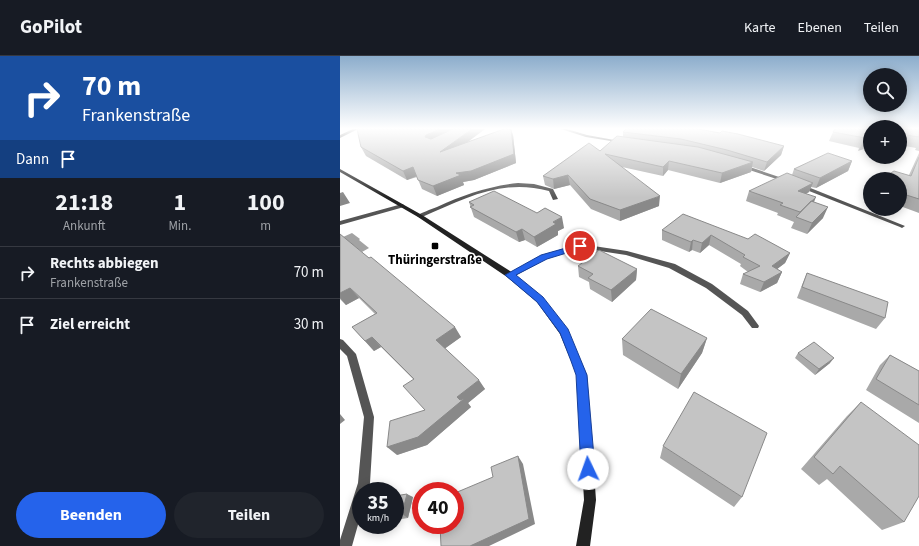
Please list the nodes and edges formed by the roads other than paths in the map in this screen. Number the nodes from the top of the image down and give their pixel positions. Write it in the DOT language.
graph roads {
  1 [pos="732,164"];
  2 [pos="340,170"];
  3 [pos="556,199"];
  4 [pos="402,206"];
  5 [pos="420,216"];
  6 [pos="340,223"];
  7 [pos="902,226"];
  8 [pos="510,275"];
  9 [pos="755,326"];
  10 [pos="340,343"];
  11 [pos="364,482"];
  12 [pos="352,522"];
  13 [pos="345,546"];
  14 [pos="583,546"];
  1 -- 7 [label="street"];
  2 -- 4 [label="street"];
  3 -- 5 [label="street"];
  4 -- 5 [label="street"];
  4 -- 6 [label="street"];
  5 -- 8 [label="street"];
  8 -- 9 [label="street"];
  8 -- 14 [label="street"];
  10 -- 11 [label="street"];
  12 -- 13 [label="street"];
}
